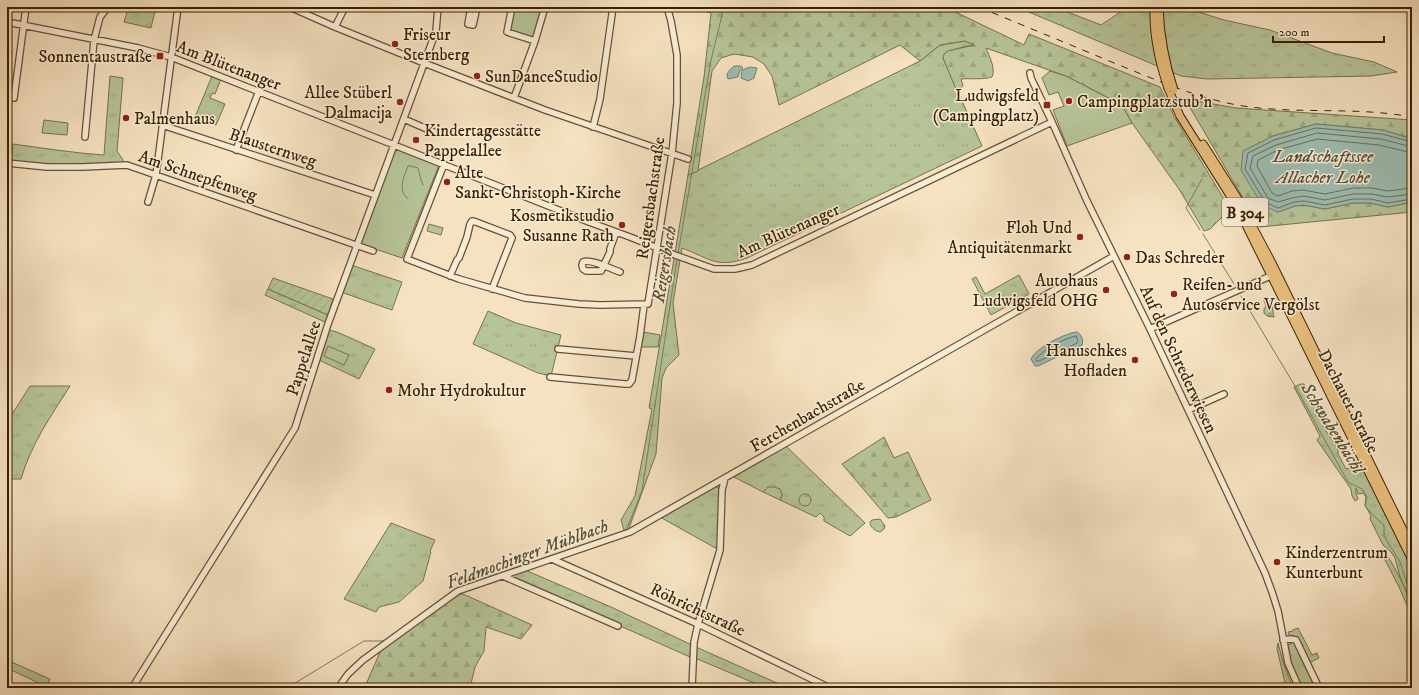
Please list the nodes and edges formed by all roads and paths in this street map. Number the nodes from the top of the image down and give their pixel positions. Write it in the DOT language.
graph roads {
  1 [pos="26,7"];
  2 [pos="108,7"];
  3 [pos="178,7"];
  4 [pos="290,7"];
  5 [pos="345,7"];
  6 [pos="438,7"];
  7 [pos="471,7"];
  8 [pos="477,7"];
  9 [pos="512,7"];
  10 [pos="545,7"];
  11 [pos="613,7"];
  12 [pos="666,7"];
  13 [pos="1154,7"];
  14 [pos="1160,7"];
  15 [pos="7,22"];
  16 [pos="23,25"];
  17 [pos="335,27"];
  18 [pos="94,40"];
  19 [pos="535,41"];
  20 [pos="171,57"];
  21 [pos="424,63"];
  22 [pos="1030,73"];
  23 [pos="1171,89"];
  24 [pos="259,91"];
  25 [pos="14,98"];
  26 [pos="514,98"];
  27 [pos="404,119"];
  28 [pos="1052,122"];
  29 [pos="162,125"];
  30 [pos="593,127"];
  31 [pos="436,133"];
  32 [pos="85,137"];
  33 [pos="394,144"];
  34 [pos="236,150"];
  35 [pos="672,153"];
  36 [pos="688,159"];
  37 [pos="7,163"];
  38 [pos="444,164"];
  39 [pos="156,175"];
  40 [pos="375,196"];
  41 [pos="148,202"];
  42 [pos="616,232"];
  43 [pos="358,245"];
  44 [pos="658,248"];
  45 [pos="374,251"];
  46 [pos="1114,256"];
  47 [pos="620,272"];
  48 [pos="1274,275"];
  49 [pos="450,276"];
  50 [pos="492,289"];
  51 [pos="644,305"];
  52 [pos="1150,329"];
  53 [pos="558,348"];
  54 [pos="636,356"];
  55 [pos="550,377"];
  56 [pos="1224,394"];
  57 [pos="1188,410"];
  58 [pos="725,478"];
  59 [pos="716,484"];
  60 [pos="722,488"];
  61 [pos="1412,548"];
  62 [pos="552,559"];
  63 [pos="1412,560"];
  64 [pos="503,576"];
  65 [pos="698,624"];
  66 [pos="618,626"];
  67 [pos="1283,640"];
  68 [pos="132,688"];
  69 [pos="338,688"];
  70 [pos="692,688"];
  71 [pos="830,688"];
  72 [pos="1298,688"];
  73 [pos="1319,688"];
  1 -- 16 [label="street"];
  2 -- 18 [label="street"];
  3 -- 20 [label="street"];
  4 -- 17 [label="street"];
  5 -- 17 [label="street"];
  6 -- 21 [label="street, Pappelallee"];
  7 -- 8 [label="street"];
  9 -- 19 [label="street"];
  10 -- 19 [label="street"];
  11 -- 30 [label="street"];
  12 -- 35 [label="street, Reigersbachstraße"];
  13 -- 23 [label="main road, Dachauer Straße / B 304, bridge"];
  14 -- 23 [label="main road, Dachauer Straße / B 304, bridge"];
  15 -- 16 [label="street, Am Blütenanger"];
  16 -- 18 [label="street, Am Blütenanger"];
  16 -- 25 [label="street"];
  17 -- 21 [label="street"];
  18 -- 20 [label="street, Am Blütenanger"];
  18 -- 32 [label="street"];
  19 -- 26 [label="street"];
  20 -- 24 [label="street, Am Blütenanger"];
  20 -- 29 [label="street"];
  21 -- 26 [label="street"];
  21 -- 27 [label="street, Pappelallee"];
  22 -- 28 [label="street, Auf den Schrederwiesen"];
  23 -- 48 [label="main road, Dachauer Straße / B 304"];
  24 -- 33 [label="street, Am Blütenanger"];
  24 -- 34 [label="street"];
  26 -- 30 [label="street"];
  27 -- 31 [label="street"];
  27 -- 33 [label="street, Pappelallee"];
  28 -- 44 [label="street, Am Blütenanger"];
  28 -- 46 [label="street, Auf den Schrederwiesen"];
  29 -- 34 [label="street, Blausternweg"];
  29 -- 39 [label="street"];
  30 -- 35 [label="street"];
  33 -- 38 [label="street, Am Blütenanger"];
  33 -- 40 [label="street, Pappelallee"];
  34 -- 40 [label="street, Blausternweg"];
  35 -- 36 [label="street"];
  35 -- 44 [label="street, Reigersbachstraße"];
  37 -- 39 [label="street, Am Schnepfenweg"];
  38 -- 42 [label="street, Am Blütenanger"];
  38 -- 49 [label="street"];
  39 -- 41 [label="street"];
  39 -- 43 [label="street, Am Schnepfenweg"];
  40 -- 43 [label="street, Pappelallee"];
  42 -- 44 [label="street, Am Blütenanger"];
  42 -- 47 [label="street"];
  43 -- 45 [label="street, Am Schnepfenweg"];
  43 -- 68 [label="street, Pappelallee"];
  44 -- 51 [label="street, Reigersbachstraße"];
  46 -- 52 [label="street, Auf den Schrederwiesen"];
  46 -- 58 [label="street, Ferchenbachstraße"];
  48 -- 52 [label="street"];
  48 -- 61 [label="main road, Dachauer Straße / B 304"];
  48 -- 63 [label="main road, Dachauer Straße / B 304"];
  49 -- 50 [label="street"];
  49 -- 50 [label="street"];
  50 -- 51 [label="street"];
  51 -- 54 [label="street, Reigersbachstraße"];
  52 -- 57 [label="street, Auf den Schrederwiesen"];
  53 -- 54 [label="street"];
  54 -- 55 [label="street, Reigersbachstraße"];
  56 -- 57 [label="street"];
  57 -- 67 [label="street, Auf den Schrederwiesen"];
  58 -- 59 [label="street, Ferchenbachstraße"];
  58 -- 60 [label="street"];
  59 -- 60 [label="street"];
  59 -- 62 [label="street, Ferchenbachstraße"];
  60 -- 65 [label="street"];
  62 -- 64 [label="street, Ferchenbachstraße"];
  62 -- 65 [label="street, Röhrichtstraße"];
  64 -- 66 [label="street"];
  64 -- 69 [label="street, Ferchenbachstraße"];
  65 -- 70 [label="street"];
  65 -- 71 [label="street, Röhrichtstraße"];
  67 -- 72 [label="street, Auf den Schrederwiesen"];
  67 -- 73 [label="street"];
}
